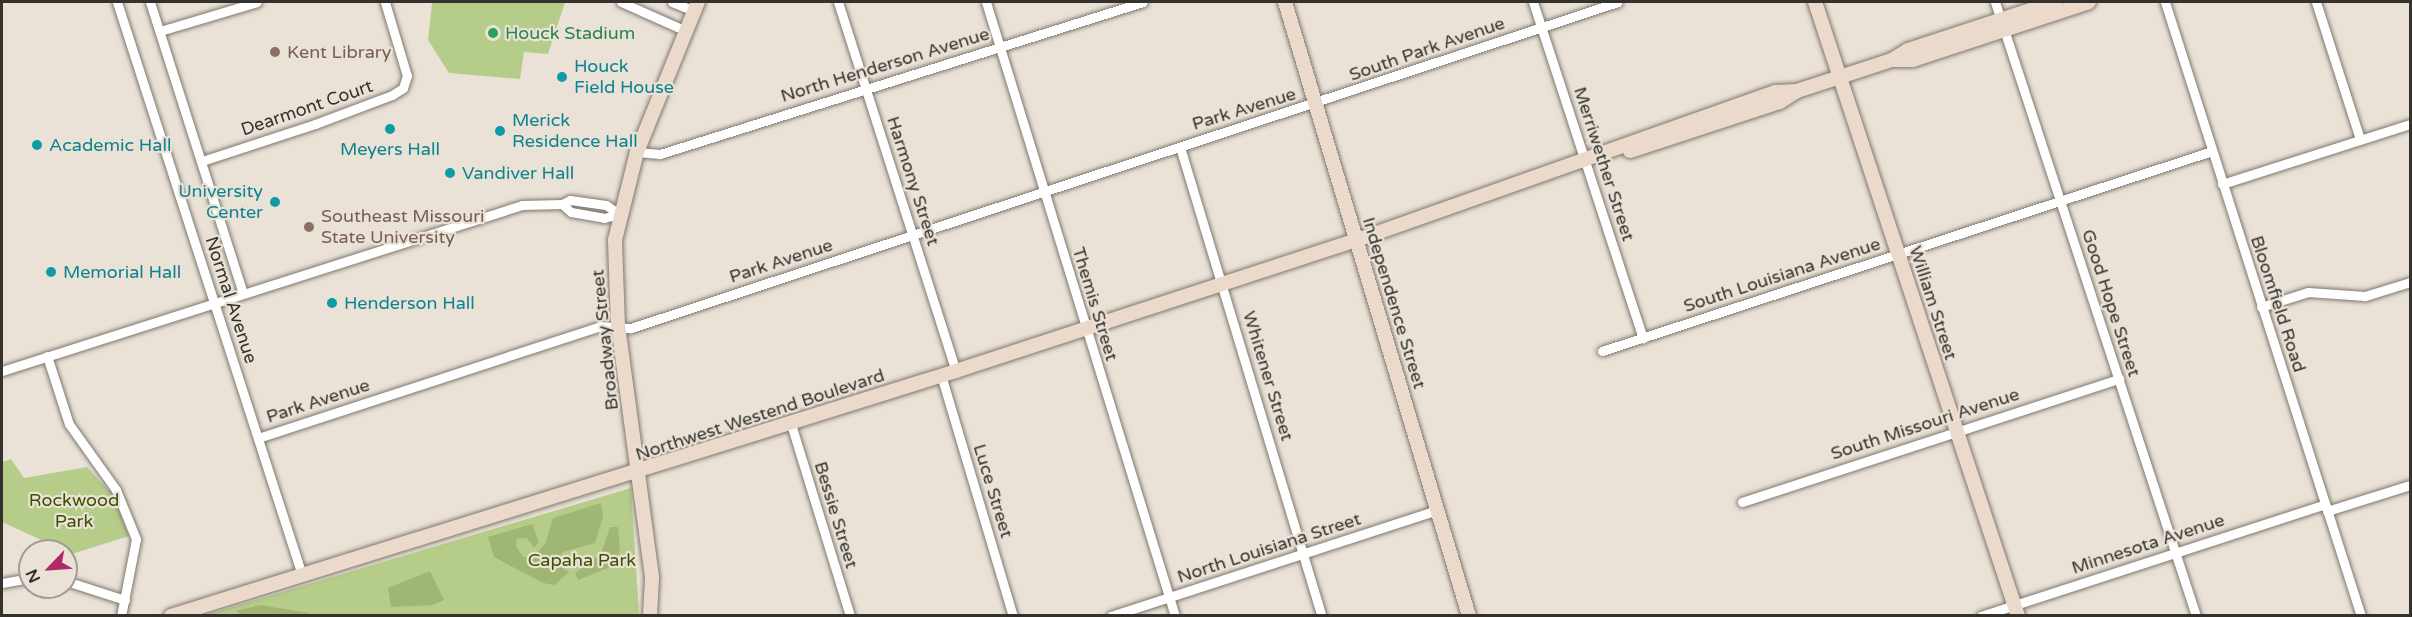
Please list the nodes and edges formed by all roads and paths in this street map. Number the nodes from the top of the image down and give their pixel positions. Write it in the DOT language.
graph roads {
  1 [pos="117,2"];
  2 [pos="150,2"];
  3 [pos="257,2"];
  4 [pos="385,2"];
  5 [pos="621,2"];
  6 [pos="672,2"];
  7 [pos="838,2"];
  8 [pos="986,2"];
  9 [pos="1143,2"];
  10 [pos="1285,2"];
  11 [pos="1533,2"];
  12 [pos="1618,2"];
  13 [pos="1815,2"];
  14 [pos="1995,2"];
  15 [pos="2055,2"];
  16 [pos="2089,2"];
  17 [pos="2165,2"];
  18 [pos="2316,2"];
  19 [pos="696,6"];
  20 [pos="2003,25"];
  21 [pos="1541,26"];
  22 [pos="686,31"];
  23 [pos="160,32"];
  24 [pos="1000,46"];
  25 [pos="1839,77"];
  26 [pos="866,88"];
  27 [pos="1315,105"];
  28 [pos="2410,124"];
  29 [pos="2360,139"];
  30 [pos="1180,147"];
  31 [pos="2212,151"];
  32 [pos="637,152"];
  33 [pos="202,161"];
  34 [pos="1585,161"];
  35 [pos="2222,184"];
  36 [pos="1042,191"];
  37 [pos="2061,202"];
  38 [pos="620,214"];
  39 [pos="913,234"];
  40 [pos="1357,240"];
  41 [pos="1898,254"];
  42 [pos="2410,282"];
  43 [pos="1223,284"];
  44 [pos="243,294"];
  45 [pos="214,303"];
  46 [pos="2261,307"];
  47 [pos="618,327"];
  48 [pos="1086,328"];
  49 [pos="1643,338"];
  50 [pos="1602,351"];
  51 [pos="47,356"];
  52 [pos="2,371"];
  53 [pos="956,371"];
  54 [pos="941,375"];
  55 [pos="2119,379"];
  56 [pos="791,424"];
  57 [pos="1957,430"];
  58 [pos="258,438"];
  59 [pos="640,472"];
  60 [pos="2410,485"];
  61 [pos="1742,502"];
  62 [pos="2326,507"];
  63 [pos="1437,510"];
  64 [pos="2176,553"];
  65 [pos="1304,556"];
  66 [pos="302,575"];
  67 [pos="18,580"];
  68 [pos="2,583"];
  69 [pos="78,585"];
  70 [pos="1169,597"];
  71 [pos="125,600"];
  72 [pos="2016,610"];
  73 [pos="121,615"];
  74 [pos="171,615"];
  75 [pos="650,615"];
  76 [pos="850,615"];
  77 [pos="1013,615"];
  78 [pos="1111,615"];
  79 [pos="1175,615"];
  80 [pos="1322,615"];
  81 [pos="1469,615"];
  82 [pos="1981,615"];
  83 [pos="2196,615"];
  84 [pos="2361,615"];
  1 -- 45 [label="street, Normal Avenue"];
  2 -- 23 [label="street, Normal Avenue"];
  3 -- 23 [label="street"];
  4 -- 33 [label="street, Dearmont Court"];
  5 -- 22 [label="street"];
  6 -- 19 [label="street"];
  7 -- 26 [label="street, Harmony Street"];
  8 -- 24 [label="street, Themis Street"];
  9 -- 24 [label="street, North Henderson Avenue"];
  10 -- 27 [label="street, Independence Street"];
  11 -- 21 [label="street, Merriwether Street"];
  12 -- 21 [label="street, South Park Avenue"];
  13 -- 25 [label="street, William Street"];
  14 -- 20 [label="street, Good Hope Street"];
  15 -- 20 [label="street"];
  16 -- 20 [label="street"];
  17 -- 31 [label="street, Bloomfield Road"];
  18 -- 29 [label="street"];
  19 -- 22 [label="street, Broadway Street"];
  20 -- 25 [label="street, Northwest Westend Boulevard"];
  20 -- 37 [label="street, Good Hope Street"];
  21 -- 27 [label="street, South Park Avenue"];
  21 -- 34 [label="street, Merriwether Street"];
  22 -- 32 [label="street, Broadway Street"];
  23 -- 33 [label="street, Normal Avenue"];
  24 -- 26 [label="street, North Henderson Avenue"];
  24 -- 36 [label="street, Themis Street"];
  25 -- 34 [label="street, Northwest Westend Boulevard"];
  25 -- 41 [label="street, William Street"];
  26 -- 32 [label="street, North Henderson Avenue"];
  26 -- 39 [label="street, Harmony Street"];
  27 -- 30 [label="street, Park Avenue"];
  27 -- 40 [label="street, Independence Street"];
  28 -- 29 [label="street"];
  29 -- 35 [label="street"];
  30 -- 36 [label="street, Park Avenue"];
  30 -- 43 [label="street, Whitener Street"];
  31 -- 35 [label="street, Bloomfield Road"];
  31 -- 37 [label="street, South Louisiana Avenue"];
  32 -- 38 [label="street, Broadway Street"];
  33 -- 44 [label="street, Normal Avenue"];
  34 -- 40 [label="street, Northwest Westend Boulevard"];
  34 -- 49 [label="street, Merriwether Street"];
  35 -- 46 [label="street, Bloomfield Road"];
  36 -- 39 [label="street, Park Avenue"];
  36 -- 48 [label="street, Themis Street"];
  37 -- 41 [label="street, South Louisiana Avenue"];
  37 -- 55 [label="street, Good Hope Street"];
  38 -- 44 [label="street"];
  38 -- 47 [label="street, Broadway Street"];
  39 -- 47 [label="street, Park Avenue"];
  39 -- 53 [label="street, Harmony Street"];
  40 -- 43 [label="street, Northwest Westend Boulevard"];
  40 -- 63 [label="street, Independence Street"];
  41 -- 49 [label="street, South Louisiana Avenue"];
  41 -- 57 [label="street, William Street"];
  42 -- 46 [label="street"];
  43 -- 48 [label="street, Northwest Westend Boulevard"];
  43 -- 65 [label="street, Whitener Street"];
  44 -- 45 [label="street"];
  45 -- 51 [label="street"];
  45 -- 58 [label="street, Normal Avenue"];
  46 -- 62 [label="street, Bloomfield Road"];
  47 -- 58 [label="street, Park Avenue"];
  47 -- 59 [label="street, Broadway Street"];
  48 -- 53 [label="street, Northwest Westend Boulevard"];
  48 -- 70 [label="street, Themis Street"];
  49 -- 50 [label="street, South Louisiana Avenue"];
  51 -- 52 [label="street"];
  51 -- 71 [label="street"];
  53 -- 54 [label="street, Northwest Westend Boulevard"];
  54 -- 56 [label="street, Northwest Westend Boulevard"];
  54 -- 77 [label="street, Luce Street"];
  55 -- 57 [label="street, South Missouri Avenue"];
  55 -- 64 [label="street, Good Hope Street"];
  56 -- 59 [label="street, Northwest Westend Boulevard"];
  56 -- 76 [label="street, Bessie Street"];
  57 -- 61 [label="street, South Missouri Avenue"];
  57 -- 72 [label="street, William Street"];
  58 -- 66 [label="street, Normal Avenue"];
  59 -- 66 [label="street, Northwest Westend Boulevard"];
  59 -- 75 [label="street, Broadway Street"];
  60 -- 62 [label="street, Minnesota Avenue"];
  62 -- 64 [label="street, Minnesota Avenue"];
  62 -- 84 [label="street, Bloomfield Road"];
  63 -- 65 [label="street, North Louisiana Street"];
  63 -- 81 [label="street, Independence Street"];
  64 -- 72 [label="street, Minnesota Avenue"];
  64 -- 83 [label="street, Good Hope Street"];
  65 -- 70 [label="street, North Louisiana Street"];
  65 -- 80 [label="street, Whitener Street"];
  66 -- 74 [label="street, Northwest Westend Boulevard"];
  67 -- 68 [label="street"];
  69 -- 71 [label="street"];
  70 -- 78 [label="street, North Louisiana Street"];
  70 -- 79 [label="street, Themis Street"];
  71 -- 73 [label="street"];
  72 -- 82 [label="street, Minnesota Avenue"];
}
